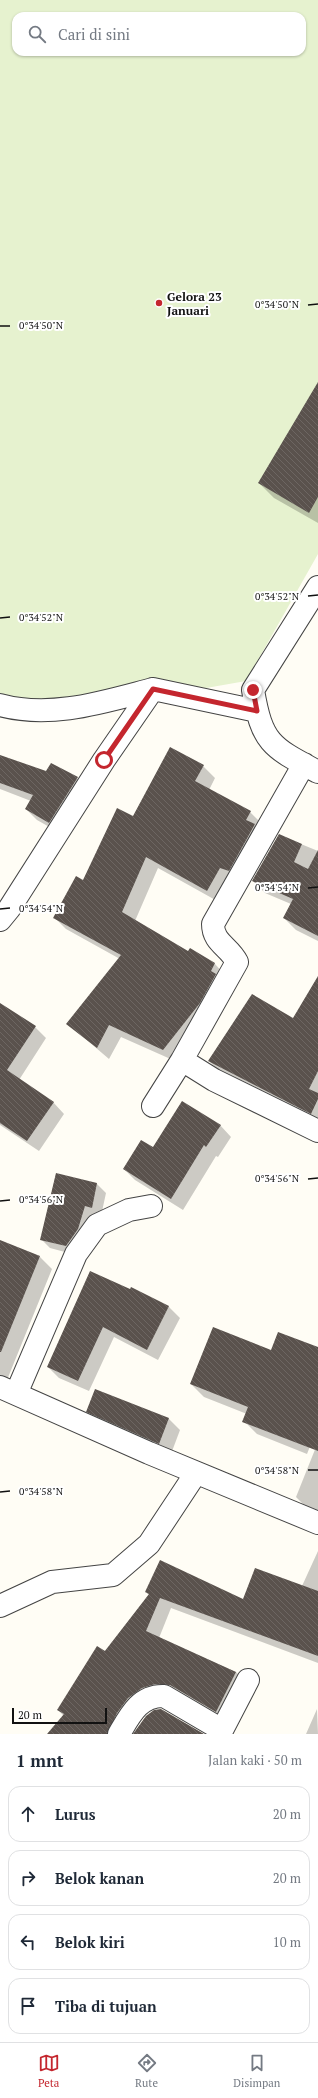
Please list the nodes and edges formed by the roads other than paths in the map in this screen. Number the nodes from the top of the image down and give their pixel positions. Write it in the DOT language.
graph roads {
  1 [pos="318,587"];
  2 [pos="153,689"];
  3 [pos="0,705"];
  4 [pos="257,711"];
  5 [pos="311,768"];
  6 [pos="0,920"];
  7 [pos="182,1060"];
  8 [pos="153,1106"];
  9 [pos="318,1131"];
  10 [pos="151,1206"];
  11 [pos="8,1390"];
  12 [pos="196,1473"];
  13 [pos="318,1523"];
  14 [pos="0,1606"];
  15 [pos="248,1680"];
  16 [pos="221,1732"];
  17 [pos="118,1734"];
  1 -- 4 [label="street"];
  2 -- 3 [label="street"];
  2 -- 4 [label="street"];
  2 -- 6 [label="street"];
  4 -- 5 [label="street"];
  5 -- 7 [label="street"];
  7 -- 8 [label="street"];
  7 -- 9 [label="street"];
  10 -- 11 [label="street"];
  11 -- 12 [label="street"];
  12 -- 13 [label="street"];
  12 -- 14 [label="street"];
  15 -- 16 [label="street"];
  16 -- 17 [label="street"];
}
